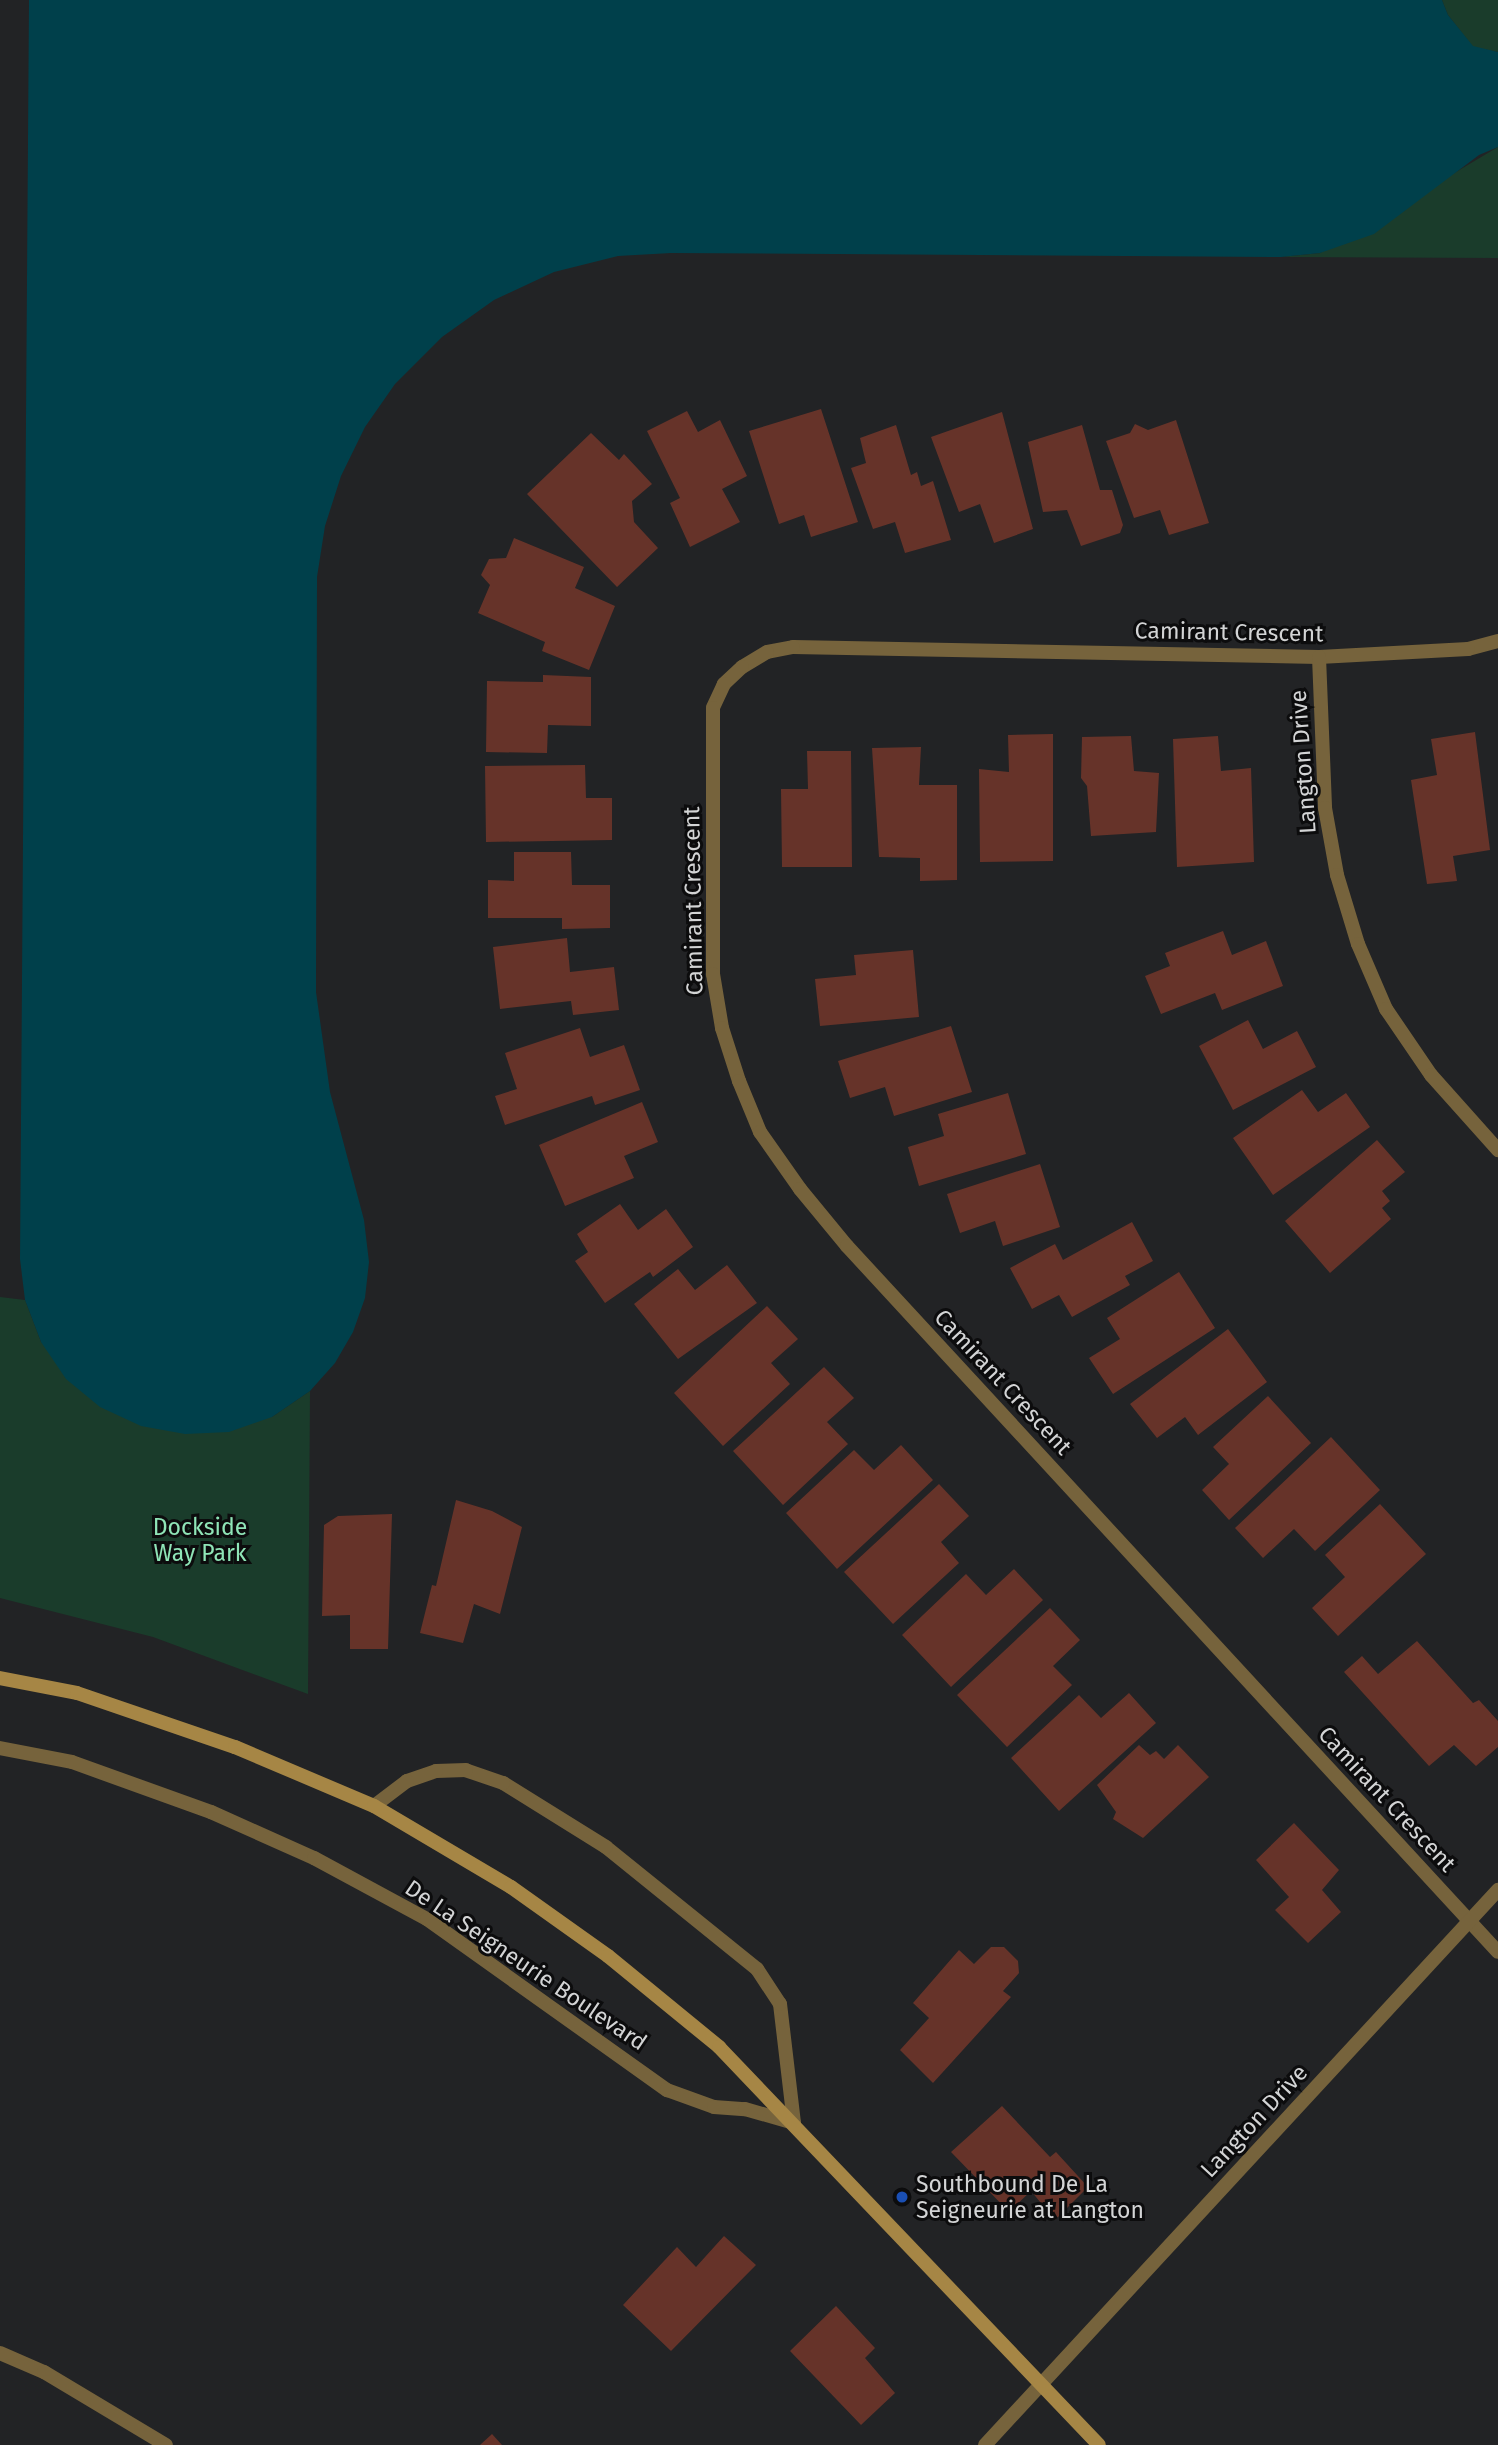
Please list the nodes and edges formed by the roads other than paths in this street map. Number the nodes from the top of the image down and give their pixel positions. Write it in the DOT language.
graph roads {
  1 [pos="1498,641"];
  2 [pos="1319,657"];
  3 [pos="1498,1150"];
  4 [pos="0,1678"];
  5 [pos="0,1748"];
  6 [pos="374,1806"];
  7 [pos="1498,1890"];
  8 [pos="1468,1922"];
  9 [pos="1498,1952"];
  10 [pos="794,2123"];
  11 [pos="0,2353"];
  12 [pos="1043,2384"];
  13 [pos="166,2445"];
  14 [pos="985,2445"];
  15 [pos="1099,2445"];
  1 -- 2 [label="street, Camirant Crescent"];
  2 -- 3 [label="street, Langton Drive"];
  2 -- 8 [label="street, Camirant Crescent"];
  4 -- 6 [label="street, De La Seigneurie Boulevard"];
  5 -- 10 [label="street, De La Seigneurie Boulevard"];
  6 -- 10 [label="street, De La Seigneurie Boulevard"];
  6 -- 10 [label="street"];
  7 -- 8 [label="street, Langton Drive"];
  8 -- 9 [label="street, Camirant Crescent"];
  8 -- 12 [label="street, Langton Drive"];
  10 -- 12 [label="street, De La Seigneurie Boulevard"];
  11 -- 13 [label="street"];
  12 -- 14 [label="street, Langton Drive"];
  12 -- 15 [label="street, De La Seigneurie Boulevard"];
}
